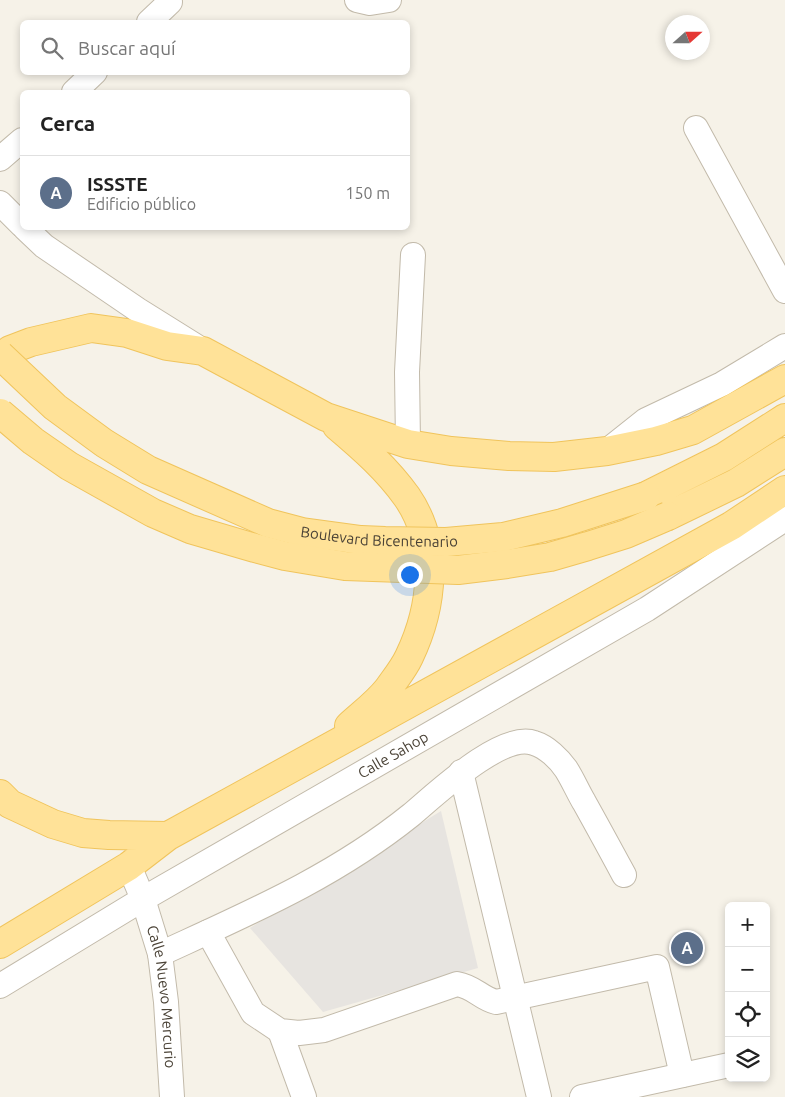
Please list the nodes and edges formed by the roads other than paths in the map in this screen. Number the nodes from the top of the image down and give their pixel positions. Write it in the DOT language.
graph roads {
  1 [pos="357,0"];
  2 [pos="389,0"];
  3 [pos="170,2"];
  4 [pos="150,20"];
  5 [pos="92,75"];
  6 [pos="76,90"];
  7 [pos="696,128"];
  8 [pos="20,142"];
  9 [pos="0,159"];
  10 [pos="0,203"];
  11 [pos="20,222"];
  12 [pos="28,230"];
  13 [pos="414,255"];
  14 [pos="785,291"];
  15 [pos="785,346"];
  16 [pos="204,351"];
  17 [pos="0,356"];
  18 [pos="785,379"];
  19 [pos="0,413"];
  20 [pos="326,417"];
  21 [pos="785,418"];
  22 [pos="408,444"];
  23 [pos="606,452"];
  24 [pos="785,452"];
  25 [pos="785,490"];
  26 [pos="785,519"];
  27 [pos="319,754"];
  28 [pos="461,772"];
  29 [pos="0,794"];
  30 [pos="168,836"];
  31 [pos="129,866"];
  32 [pos="624,875"];
  33 [pos="143,899"];
  34 [pos="208,932"];
  35 [pos="0,944"];
  36 [pos="160,954"];
  37 [pos="0,986"];
  38 [pos="515,999"];
  39 [pos="280,1031"];
  40 [pos="725,1066"];
  41 [pos="682,1075"];
  42 [pos="172,1097"];
  43 [pos="304,1097"];
  44 [pos="539,1097"];
  45 [pos="582,1097"];
  1 -- 2 [label="street"];
  3 -- 4 [label="street"];
  5 -- 6 [label="street"];
  7 -- 14 [label="street"];
  8 -- 9 [label="street"];
  10 -- 11 [label="street"];
  12 -- 16 [label="street"];
  13 -- 22 [label="street"];
  15 -- 23 [label="street"];
  16 -- 17 [label="main road"];
  16 -- 20 [label="main road"];
  17 -- 21 [label="main road, Boulevard Bicentenario, bridge"];
  18 -- 23 [label="main road"];
  19 -- 24 [label="main road, Boulevard Bicentenario, bridge"];
  20 -- 22 [label="main road"];
  20 -- 27 [label="main road"];
  22 -- 23 [label="main road"];
  25 -- 27 [label="main road"];
  26 -- 33 [label="street, Calle Sahop"];
  27 -- 30 [label="main road"];
  28 -- 32 [label="street"];
  28 -- 34 [label="street"];
  28 -- 38 [label="street"];
  29 -- 30 [label="main road"];
  30 -- 31 [label="main road"];
  31 -- 33 [label="street, Calle Nuevo Mercurio"];
  31 -- 35 [label="main road"];
  33 -- 36 [label="street, Calle Nuevo Mercurio"];
  33 -- 37 [label="street, Calle Sahop"];
  34 -- 36 [label="street"];
  34 -- 39 [label="street"];
  36 -- 42 [label="street, Calle Nuevo Mercurio"];
  38 -- 39 [label="street"];
  38 -- 41 [label="street"];
  38 -- 44 [label="street"];
  39 -- 43 [label="street"];
  40 -- 41 [label="street"];
  41 -- 45 [label="street"];
}
